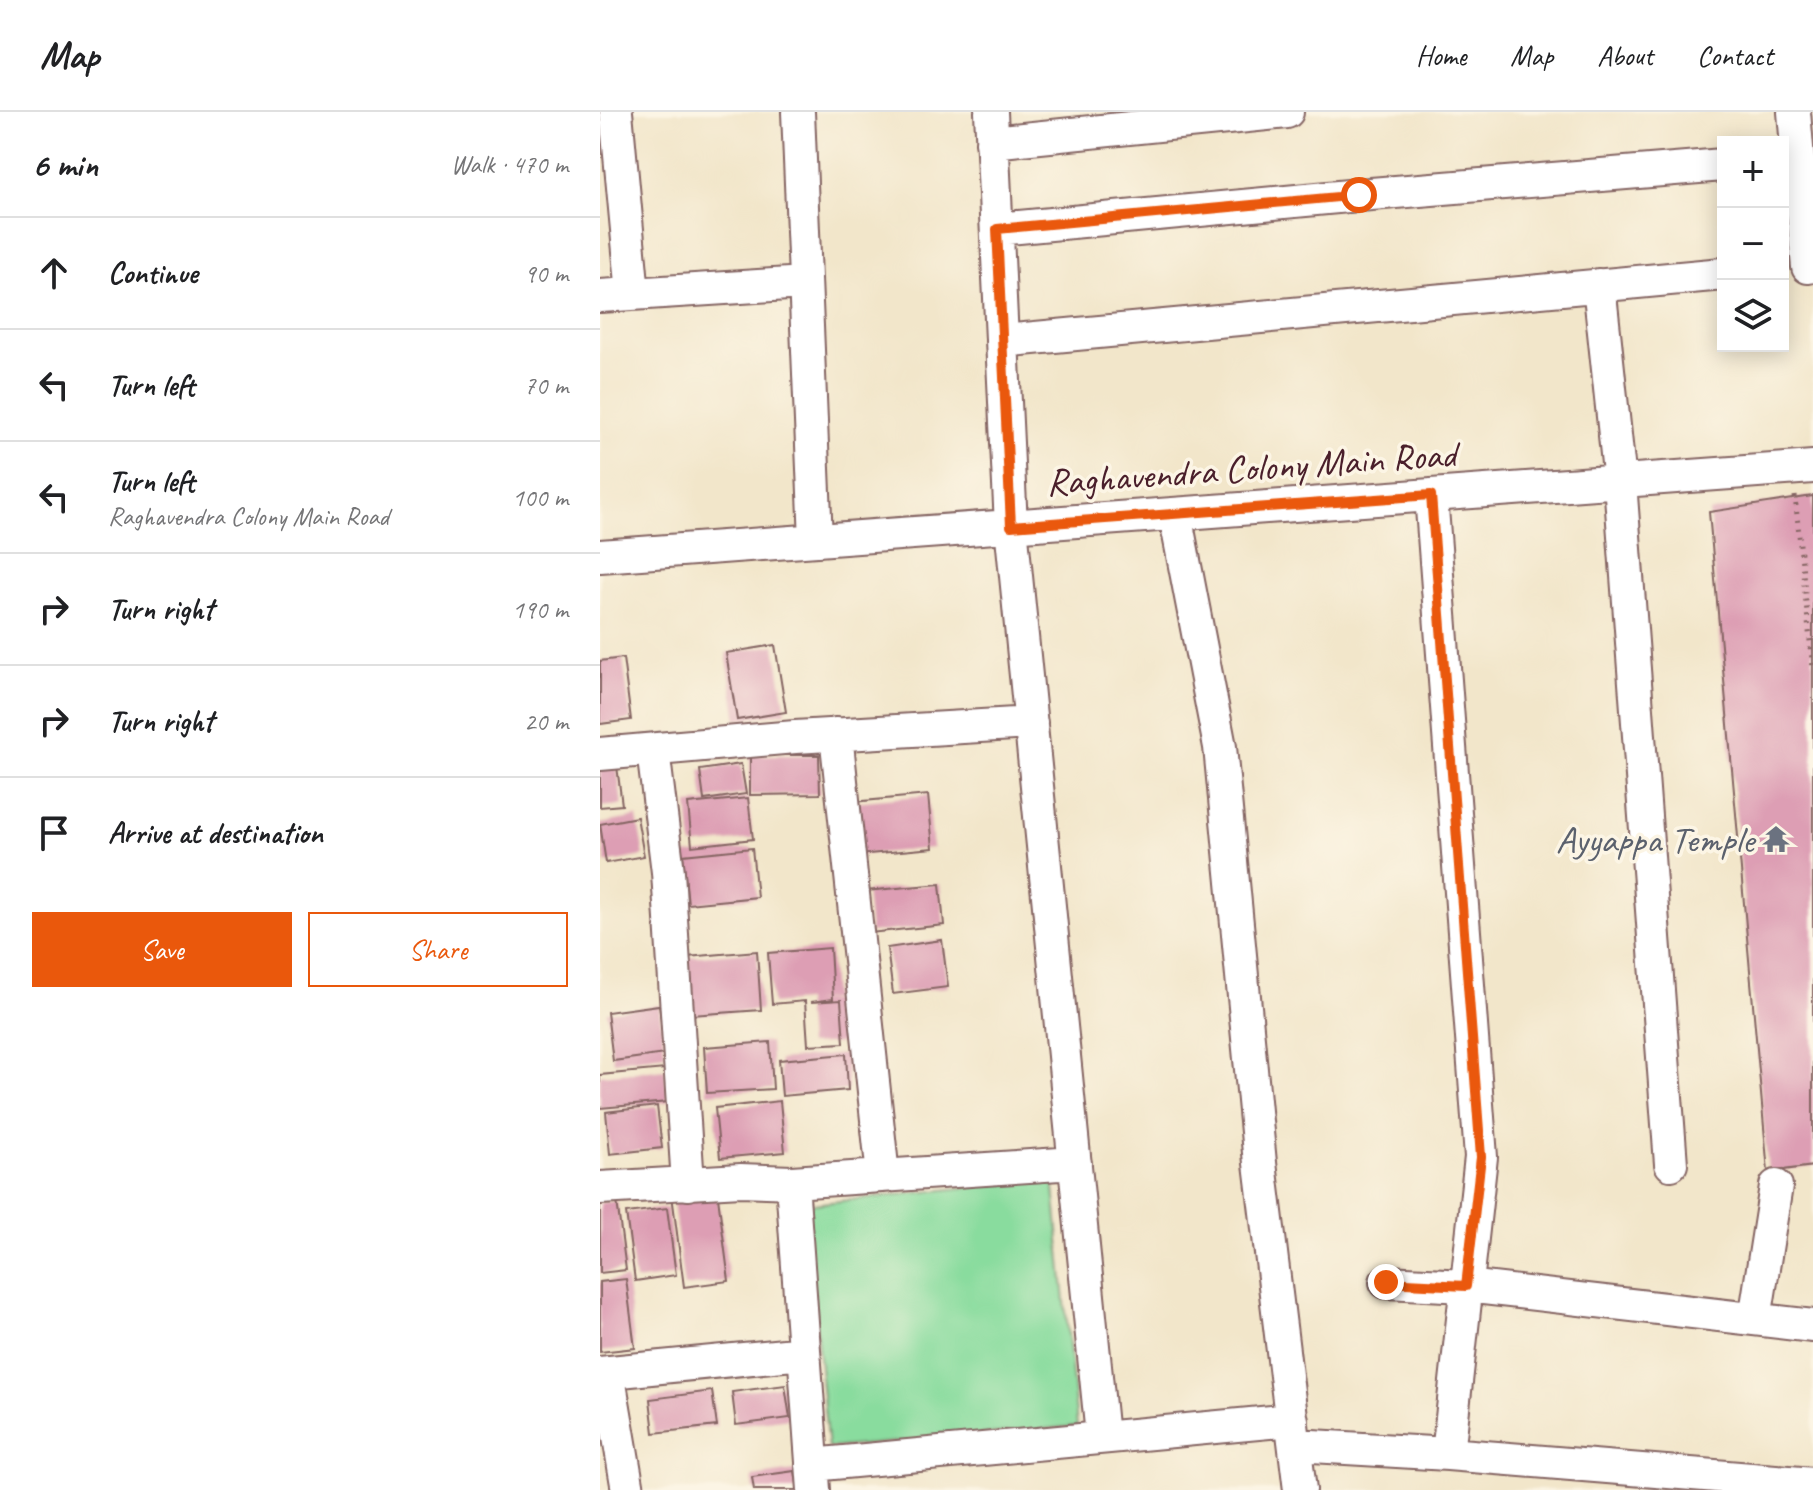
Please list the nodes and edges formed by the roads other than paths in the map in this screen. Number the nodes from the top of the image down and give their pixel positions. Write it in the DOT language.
graph roads {
  1 [pos="798,112"];
  2 [pos="1287,112"];
  3 [pos="1794,112"];
  4 [pos="611,113"];
  5 [pos="991,127"];
  6 [pos="1790,159"];
  7 [pos="1717,165"];
  8 [pos="997,229"];
  9 [pos="1801,267"];
  10 [pos="1717,275"];
  11 [pos="805,283"];
  12 [pos="1599,285"];
  13 [pos="633,294"];
  14 [pos="600,296"];
  15 [pos="1002,341"];
  16 [pos="1803,468"];
  17 [pos="1620,482"];
  18 [pos="1431,495"];
  19 [pos="1175,514"];
  20 [pos="1011,526"];
  21 [pos="816,540"];
  22 [pos="600,556"];
  23 [pos="1031,723"];
  24 [pos="836,734"];
  25 [pos="653,750"];
  26 [pos="600,754"];
  27 [pos="1075,1163"];
  28 [pos="1671,1164"];
  29 [pos="883,1176"];
  30 [pos="792,1182"];
  31 [pos="688,1184"];
  32 [pos="1776,1186"];
  33 [pos="600,1188"];
  34 [pos="1386,1282"];
  35 [pos="1466,1286"];
  36 [pos="1755,1319"];
  37 [pos="1813,1326"];
  38 [pos="804,1353"];
  39 [pos="604,1373"];
  40 [pos="1293,1432"];
  41 [pos="1102,1436"];
  42 [pos="1448,1454"];
  43 [pos="813,1477"];
  44 [pos="1813,1484"];
  45 [pos="628,1490"];
  46 [pos="1300,1490"];
  1 -- 11 [label="street"];
  2 -- 5 [label="street"];
  3 -- 6 [label="street"];
  4 -- 13 [label="street"];
  5 -- 8 [label="street"];
  6 -- 9 [label="street"];
  7 -- 8 [label="street"];
  8 -- 15 [label="street"];
  10 -- 12 [label="street"];
  11 -- 13 [label="street"];
  11 -- 21 [label="street"];
  12 -- 15 [label="street"];
  12 -- 17 [label="street"];
  13 -- 14 [label="street"];
  15 -- 20 [label="street"];
  16 -- 17 [label="street, Raghavendra Colony Main Road"];
  17 -- 18 [label="street, Raghavendra Colony Main Road"];
  17 -- 28 [label="street"];
  18 -- 19 [label="street, Raghavendra Colony Main Road"];
  18 -- 35 [label="street"];
  19 -- 20 [label="street, Raghavendra Colony Main Road"];
  19 -- 40 [label="street"];
  20 -- 21 [label="street, Raghavendra Colony Main Road"];
  20 -- 23 [label="street"];
  21 -- 22 [label="street, Raghavendra Colony Main Road"];
  23 -- 24 [label="street"];
  23 -- 27 [label="street"];
  24 -- 25 [label="street"];
  24 -- 29 [label="street"];
  25 -- 26 [label="street"];
  25 -- 31 [label="street"];
  27 -- 29 [label="street"];
  27 -- 41 [label="street"];
  29 -- 30 [label="street"];
  30 -- 31 [label="street"];
  30 -- 38 [label="street"];
  31 -- 33 [label="street"];
  32 -- 36 [label="street"];
  34 -- 35 [label="street"];
  35 -- 36 [label="street"];
  35 -- 42 [label="street"];
  36 -- 37 [label="street"];
  38 -- 39 [label="street"];
  38 -- 43 [label="street"];
  39 -- 45 [label="street"];
  40 -- 41 [label="street"];
  40 -- 42 [label="street"];
  40 -- 46 [label="street"];
  41 -- 43 [label="street"];
  42 -- 44 [label="street"];
}
